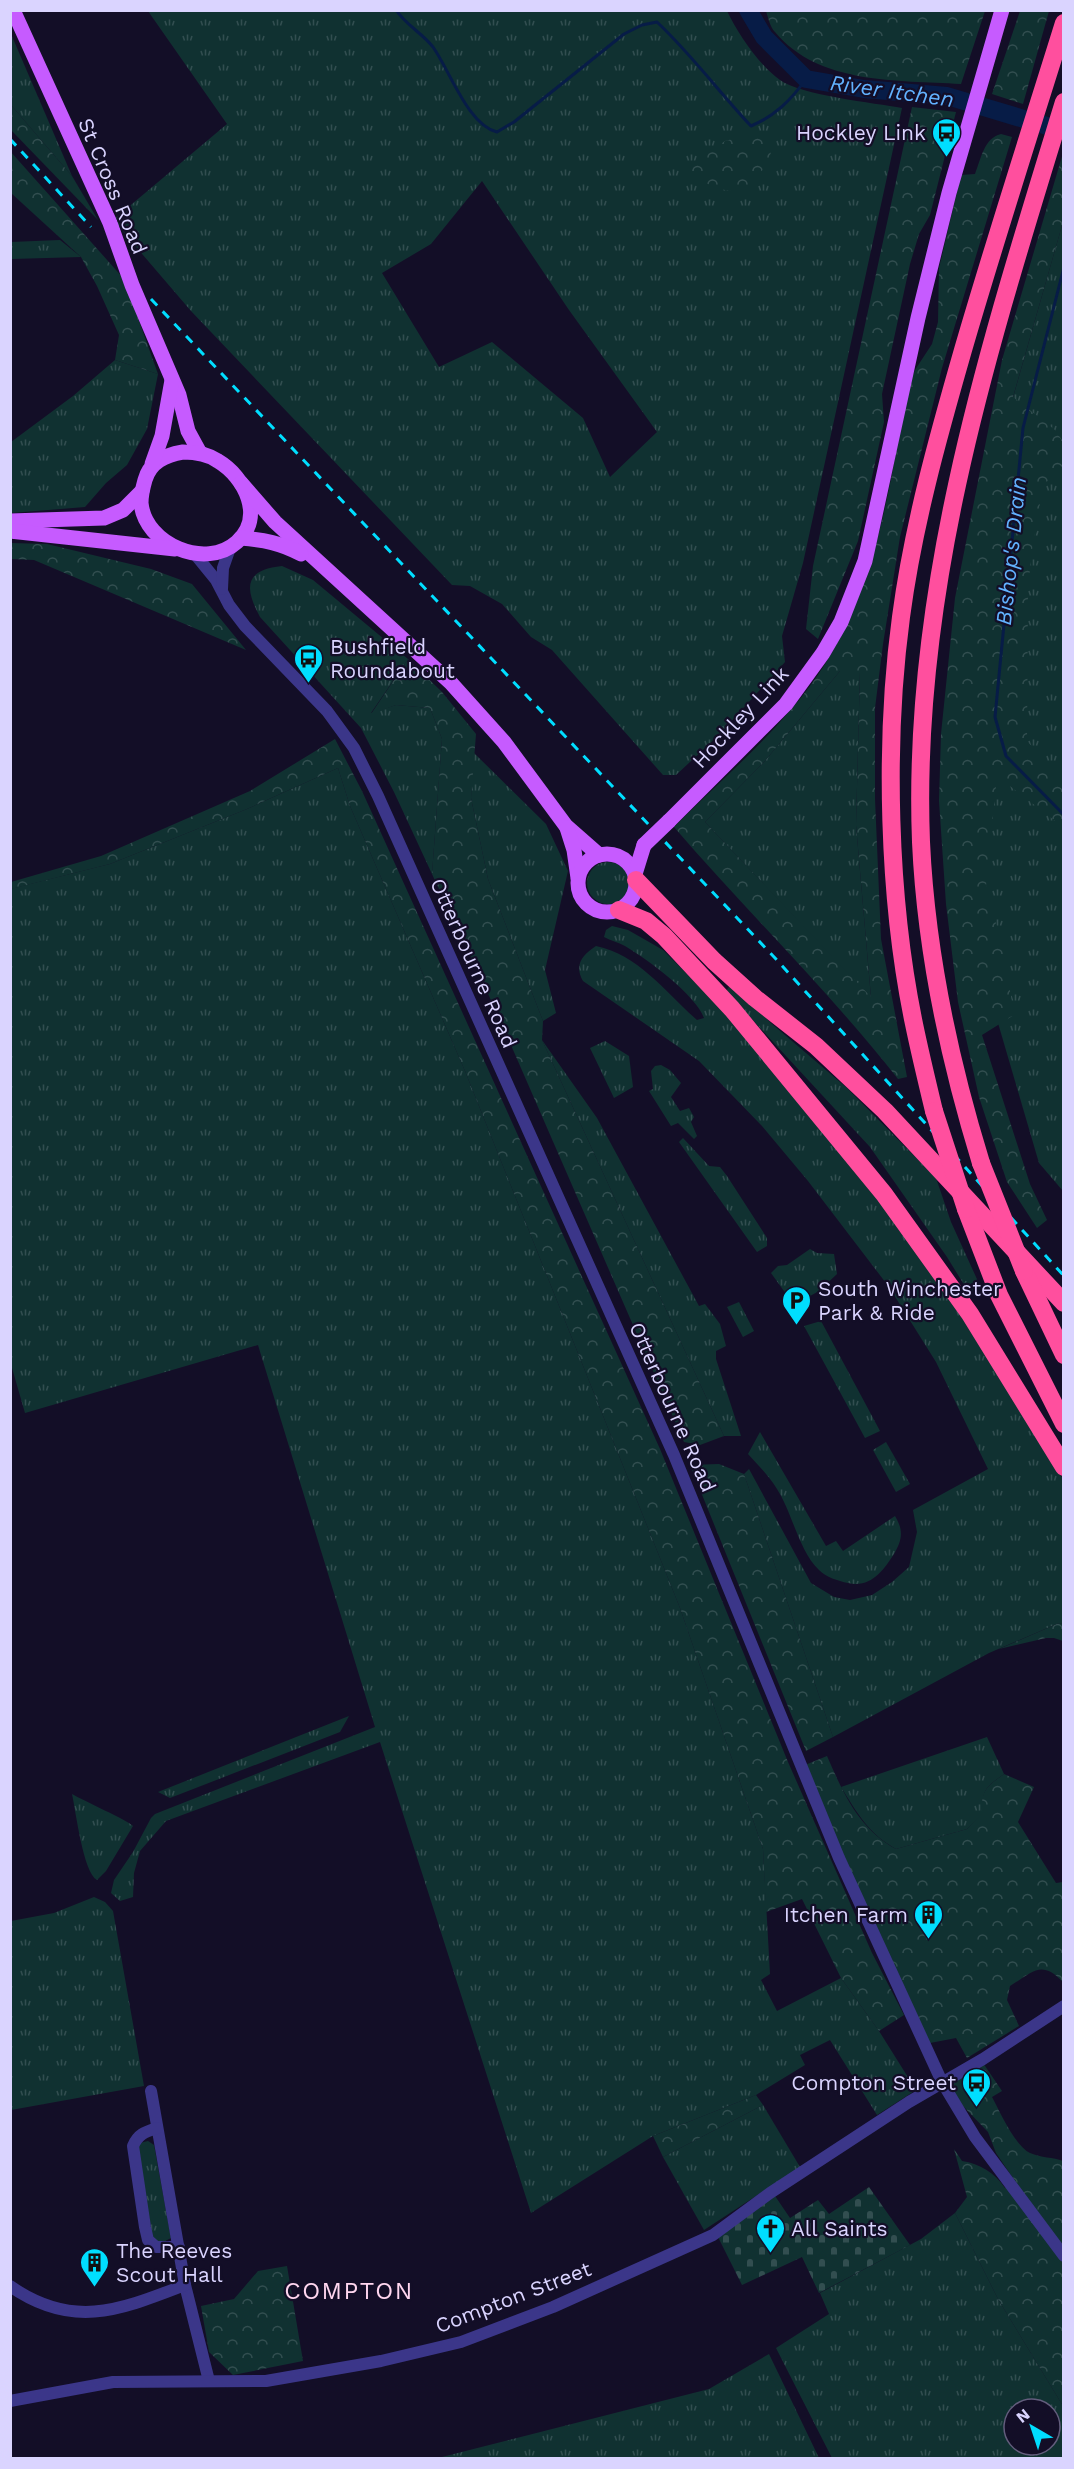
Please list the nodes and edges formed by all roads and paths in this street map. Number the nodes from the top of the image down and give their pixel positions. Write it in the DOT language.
graph roads {
  1 [pos="13,10"];
  2 [pos="1002,10"];
  3 [pos="1064,23"];
  4 [pos="1064,102"];
  5 [pos="172,380"];
  6 [pos="200,453"];
  7 [pos="153,464"];
  8 [pos="241,483"];
  9 [pos="142,490"];
  10 [pos="10,521"];
  11 [pos="10,531"];
  12 [pos="236,543"];
  13 [pos="187,551"];
  14 [pos="320,564"];
  15 [pos="222,590"];
  16 [pos="566,826"];
  17 [pos="644,846"];
  18 [pos="599,855"];
  19 [pos="618,856"];
  20 [pos="635,877"];
  21 [pos="578,878"];
  22 [pos="619,910"];
  23 [pos="1064,1304"];
  24 [pos="1064,1355"];
  25 [pos="1064,1424"];
  26 [pos="1064,1467"];
  27 [pos="1064,2006"];
  28 [pos="942,2082"];
  29 [pos="151,2091"];
  30 [pos="157,2128"];
  31 [pos="179,2247"];
  32 [pos="1064,2256"];
  33 [pos="185,2285"];
  34 [pos="10,2286"];
  35 [pos="209,2381"];
  36 [pos="10,2400"];
  1 -- 5 [label="main road, St Cross Road"];
  2 -- 17 [label="main road, Hockley Link, bridge"];
  3 -- 25 [label="highway, bridge"];
  4 -- 24 [label="highway, bridge"];
  5 -- 6 [label="main road, St Cross Road"];
  5 -- 7 [label="main road"];
  6 -- 7 [label="main road"];
  6 -- 8 [label="main road"];
  7 -- 9 [label="main road"];
  8 -- 12 [label="main road"];
  8 -- 14 [label="main road"];
  9 -- 10 [label="main road"];
  9 -- 13 [label="main road"];
  11 -- 13 [label="main road"];
  12 -- 13 [label="main road"];
  12 -- 14 [label="main road"];
  12 -- 15 [label="street"];
  13 -- 15 [label="street, Otterbourne Road"];
  14 -- 16 [label="main road"];
  15 -- 28 [label="street, Otterbourne Road"];
  16 -- 18 [label="main road"];
  16 -- 21 [label="main road"];
  17 -- 19 [label="main road, Hockley Link"];
  17 -- 20 [label="main road, Hockley Link"];
  18 -- 19 [label="main road"];
  18 -- 21 [label="main road"];
  19 -- 20 [label="main road"];
  20 -- 22 [label="main road"];
  20 -- 23 [label="highway"];
  21 -- 22 [label="main road"];
  22 -- 26 [label="highway"];
  27 -- 28 [label="street, Compton Street"];
  28 -- 32 [label="street, Otterbourne Road"];
  28 -- 35 [label="street, Compton Street"];
  29 -- 30 [label="street"];
  30 -- 31 [label="street"];
  30 -- 31 [label="street"];
  31 -- 33 [label="street"];
  33 -- 34 [label="street"];
  33 -- 35 [label="street"];
  35 -- 36 [label="street, Compton Street"];
}
